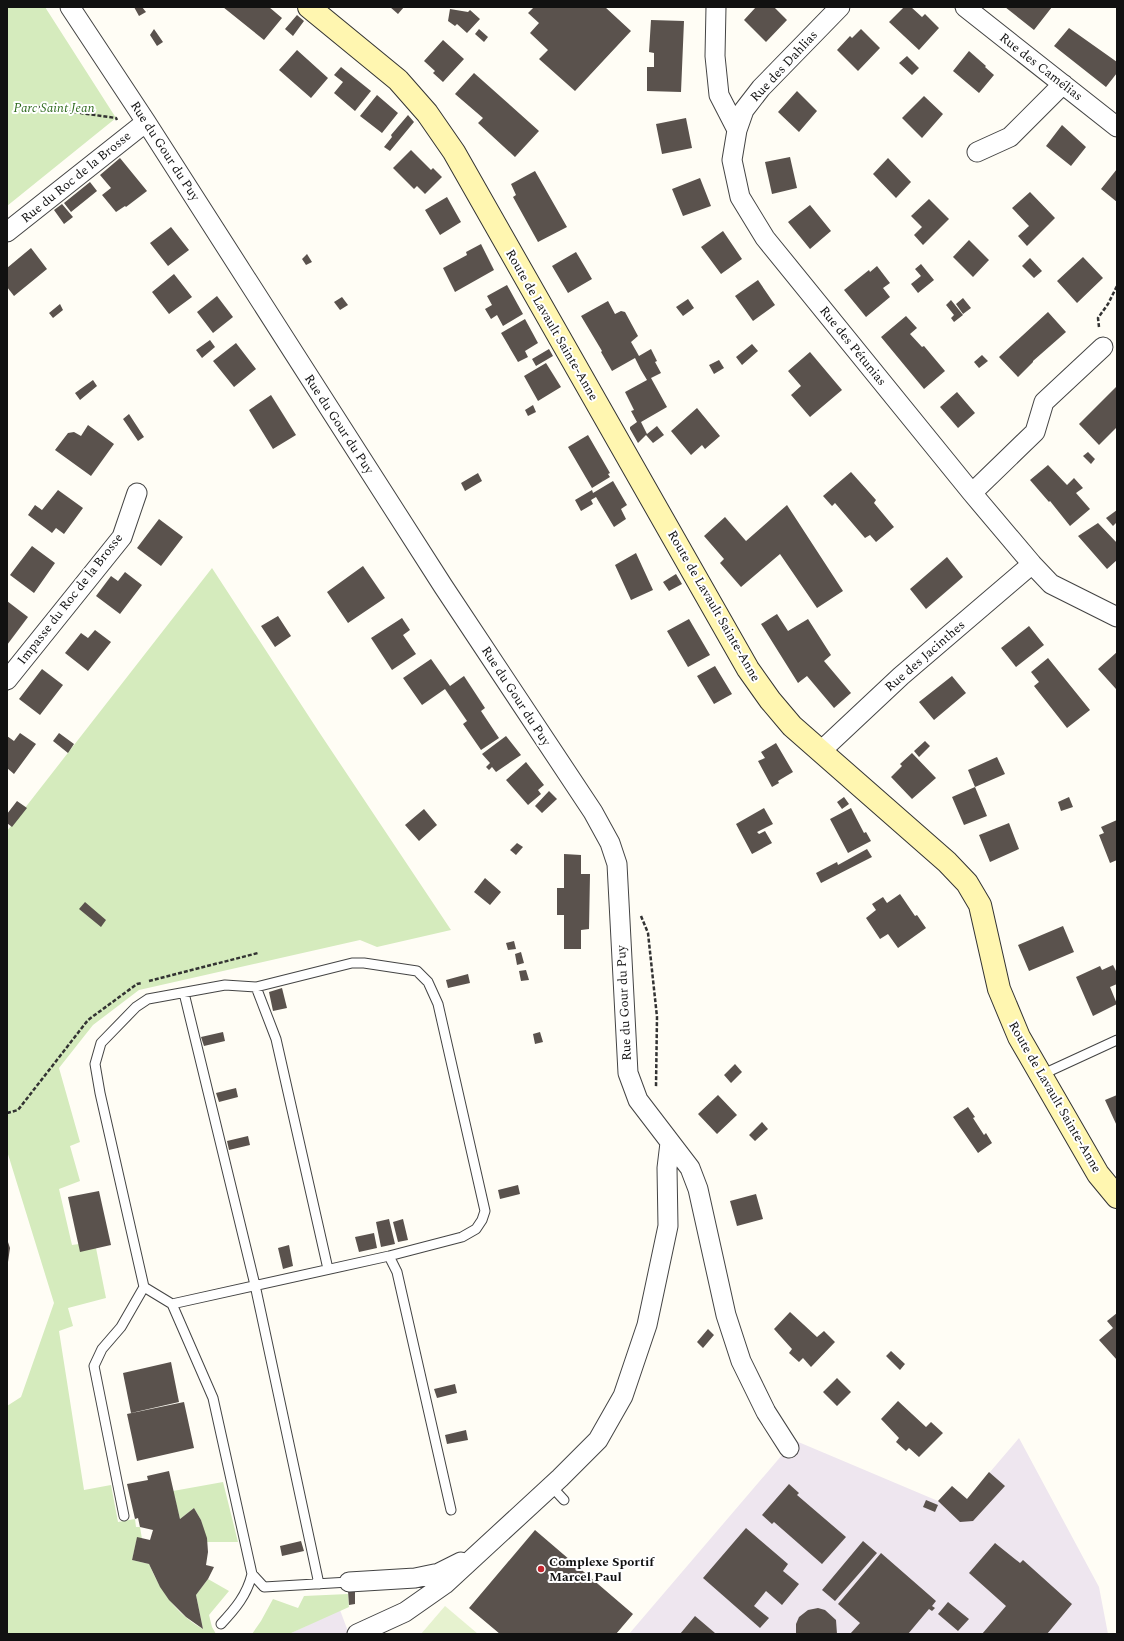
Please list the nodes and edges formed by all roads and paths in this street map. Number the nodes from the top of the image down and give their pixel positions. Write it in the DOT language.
graph roads {
  1 [pos="70,7"];
  2 [pos="309,7"];
  3 [pos="716,7"];
  4 [pos="840,7"];
  5 [pos="965,7"];
  6 [pos="1063,84"];
  7 [pos="38,107"];
  8 [pos="146,122"];
  9 [pos="1117,127"];
  10 [pos="737,130"];
  11 [pos="128,135"];
  12 [pos="977,152"];
  13 [pos="7,232"];
  14 [pos="1117,286"];
  15 [pos="1103,347"];
  16 [pos="972,493"];
  17 [pos="137,494"];
  18 [pos="1032,564"];
  19 [pos="1117,617"];
  20 [pos="7,680"];
  21 [pos="821,751"];
  22 [pos="618,893"];
  23 [pos="256,987"];
  24 [pos="184,993"];
  25 [pos="1117,1040"];
  26 [pos="1041,1075"];
  27 [pos="656,1124"];
  28 [pos="670,1143"];
  29 [pos="1117,1197"];
  30 [pos="389,1256"];
  31 [pos="328,1269"];
  32 [pos="255,1285"];
  33 [pos="144,1287"];
  34 [pos="172,1304"];
  35 [pos="789,1448"];
  36 [pos="451,1510"];
  37 [pos="124,1516"];
  38 [pos="478,1554"];
  39 [pos="252,1574"];
  40 [pos="349,1582"];
  41 [pos="319,1584"];
  42 [pos="221,1624"];
  43 [pos="357,1634"];
  1 -- 8 [label="street, Rue du Gour du Puy"];
  2 -- 21 [label="street, Route de Lavault Sainte-Anne"];
  3 -- 10 [label="street"];
  4 -- 10 [label="street, Rue des Dahlias"];
  5 -- 6 [label="street, Rue des Camélias"];
  6 -- 9 [label="street, Rue des Camélias"];
  6 -- 12 [label="street"];
  7 -- 11 [label="path"];
  8 -- 11 [label="street, Rue du Roc de la Brosse"];
  8 -- 22 [label="street, Rue du Gour du Puy"];
  10 -- 16 [label="street, Rue des Pétunias"];
  11 -- 13 [label="street, Rue du Roc de la Brosse"];
  14 -- 15 [label="path"];
  15 -- 16 [label="street"];
  16 -- 18 [label="street, Rue des Pétunias"];
  17 -- 20 [label="street, Impasse du Roc de la Brosse"];
  18 -- 19 [label="street, Rue des Pétunias"];
  18 -- 21 [label="street, Rue des Jacinthes"];
  21 -- 26 [label="street, Route de Lavault Sainte-Anne"];
  22 -- 27 [label="street, Rue du Gour du Puy"];
  22 -- 27 [label="path"];
  23 -- 24 [label="lane"];
  23 -- 30 [label="lane"];
  23 -- 31 [label="lane"];
  24 -- 32 [label="lane"];
  24 -- 33 [label="lane"];
  25 -- 26 [label="lane"];
  26 -- 29 [label="street, Route de Lavault Sainte-Anne"];
  27 -- 28 [label="street, Rue du Gour du Puy"];
  28 -- 35 [label="street, Rue du Gour du Puy"];
  28 -- 38 [label="street"];
  30 -- 31 [label="lane"];
  30 -- 36 [label="lane"];
  31 -- 32 [label="lane"];
  32 -- 34 [label="lane"];
  32 -- 41 [label="lane"];
  33 -- 34 [label="lane"];
  33 -- 37 [label="lane"];
  34 -- 39 [label="lane"];
  38 -- 40 [label="street"];
  38 -- 43 [label="street"];
  39 -- 41 [label="lane"];
  39 -- 42 [label="lane"];
  40 -- 41 [label="lane"];
}
